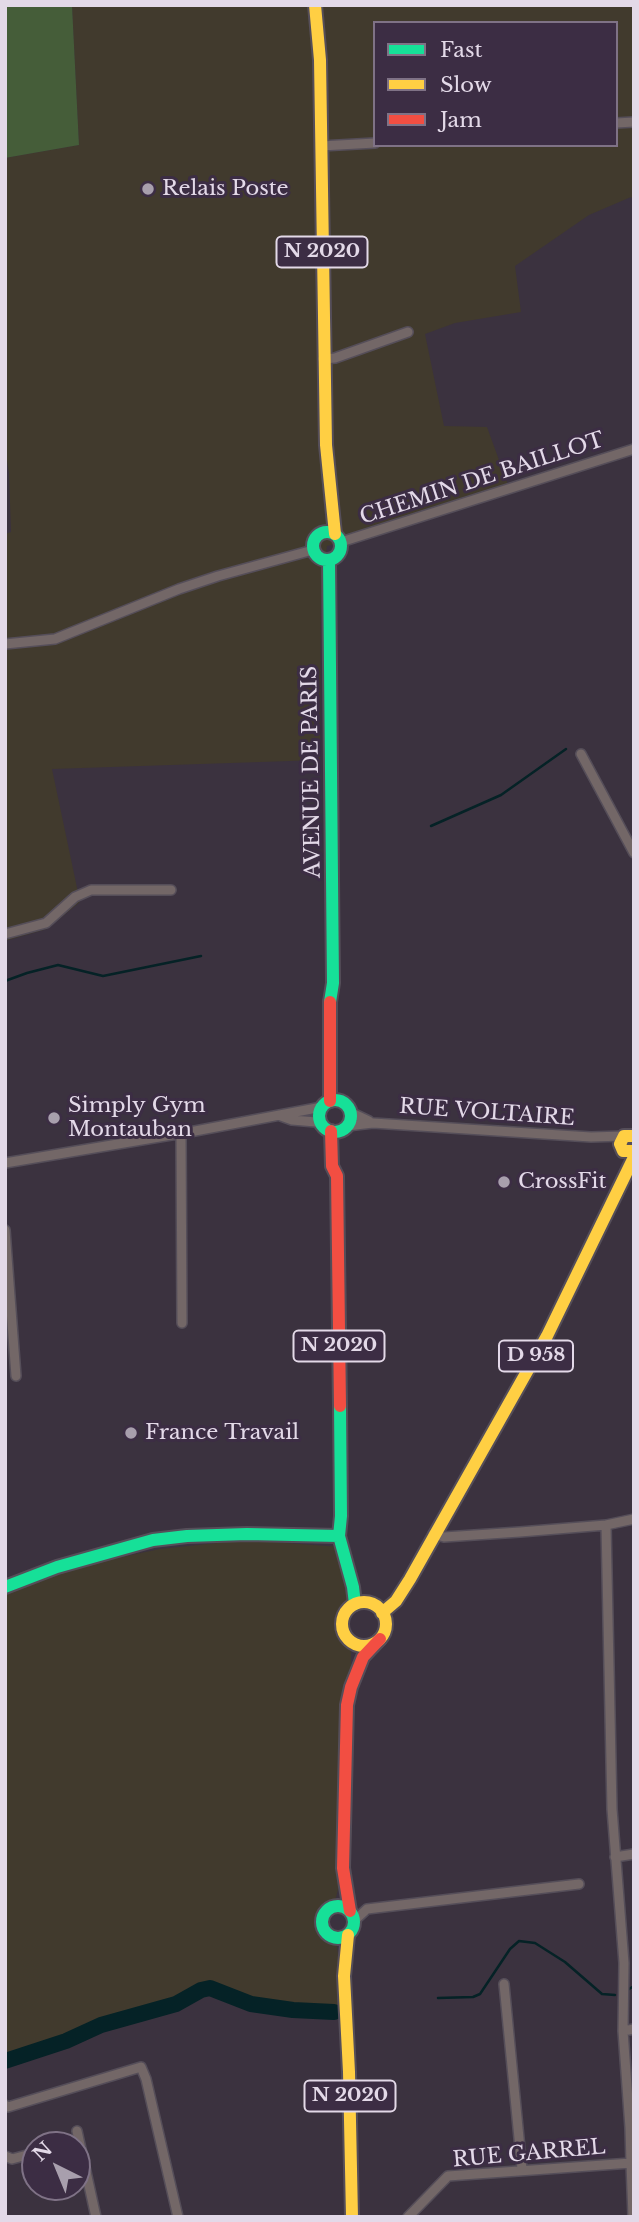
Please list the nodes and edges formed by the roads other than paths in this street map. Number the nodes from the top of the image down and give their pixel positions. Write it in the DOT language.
graph roads {
  1 [pos="315,5"];
  2 [pos="324,5"];
  3 [pos="320,60"];
  4 [pos="373,143"];
  5 [pos="321,146"];
  6 [pos="408,332"];
  7 [pos="323,359"];
  8 [pos="634,449"];
  9 [pos="333,536"];
  10 [pos="313,550"];
  11 [pos="329,561"];
  12 [pos="5,644"];
  13 [pos="581,754"];
  14 [pos="634,853"];
  15 [pos="170,890"];
  16 [pos="5,934"];
  17 [pos="331,1103"];
  18 [pos="281,1116"];
  19 [pos="338,1125"];
  20 [pos="181,1133"];
  21 [pos="629,1134"];
  22 [pos="598,1138"];
  23 [pos="628,1152"];
  24 [pos="5,1163"];
  25 [pos="5,1230"];
  26 [pos="182,1323"];
  27 [pos="16,1376"];
  28 [pos="634,1518"];
  29 [pos="606,1525"];
  30 [pos="433,1534"];
  31 [pos="339,1536"];
  32 [pos="5,1587"];
  33 [pos="355,1604"];
  34 [pos="382,1613"];
  35 [pos="380,1639"];
  36 [pos="349,1641"];
  37 [pos="351,1687"];
  38 [pos="634,1854"];
  39 [pos="615,1857"];
  40 [pos="344,1868"];
  41 [pos="579,1884"];
  42 [pos="334,1906"];
  43 [pos="352,1915"];
  44 [pos="342,1937"];
  45 [pos="504,1984"];
  46 [pos="634,2029"];
  47 [pos="623,2031"];
  48 [pos="5,2105"];
  49 [pos="632,2128"];
  50 [pos="631,2163"];
  51 [pos="522,2169"];
  52 [pos="91,2194"];
  53 [pos="96,2217"];
  54 [pos="178,2217"];
  55 [pos="352,2217"];
  56 [pos="408,2217"];
  57 [pos="633,2217"];
  1 -- 3 [label="main road, N 2020"];
  2 -- 3 [label="main road, N 2020"];
  3 -- 5 [label="main road, N 2020"];
  4 -- 5 [label="street"];
  5 -- 7 [label="main road, N 2020"];
  6 -- 7 [label="street"];
  7 -- 9 [label="main road, N 2020"];
  8 -- 9 [label="street, CHEMIN DE BAILLOT"];
  9 -- 10 [label="main road"];
  9 -- 11 [label="main road"];
  10 -- 11 [label="main road"];
  10 -- 12 [label="street"];
  11 -- 17 [label="main road, AVENUE DE PARIS"];
  13 -- 14 [label="street"];
  15 -- 16 [label="street"];
  17 -- 18 [label="street, RUE VOLTAIRE"];
  17 -- 19 [label="main road"];
  17 -- 19 [label="main road, AVENUE DE PARIS"];
  18 -- 19 [label="street, RUE VOLTAIRE"];
  18 -- 20 [label="street, RUE VOLTAIRE"];
  19 -- 22 [label="street, RUE VOLTAIRE"];
  19 -- 31 [label="main road, N 2020"];
  20 -- 24 [label="street, RUE VOLTAIRE"];
  20 -- 26 [label="street"];
  21 -- 22 [label="street, RUE VOLTAIRE"];
  21 -- 23 [label="main road"];
  22 -- 23 [label="street, RUE VOLTAIRE"];
  23 -- 30 [label="main road, D 958"];
  25 -- 27 [label="street"];
  28 -- 29 [label="street"];
  29 -- 30 [label="street"];
  29 -- 39 [label="street, RUE GARREL"];
  30 -- 34 [label="main road, D 958"];
  31 -- 32 [label="main road"];
  31 -- 33 [label="main road, N 2020"];
  33 -- 34 [label="main road"];
  33 -- 36 [label="main road"];
  34 -- 35 [label="main road"];
  35 -- 36 [label="main road"];
  35 -- 37 [label="main road"];
  36 -- 37 [label="main road"];
  37 -- 40 [label="main road"];
  38 -- 39 [label="street"];
  39 -- 47 [label="street, RUE GARREL"];
  40 -- 42 [label="main road"];
  40 -- 43 [label="main road"];
  41 -- 43 [label="street"];
  42 -- 43 [label="main road"];
  42 -- 44 [label="main road"];
  43 -- 44 [label="main road"];
  44 -- 55 [label="main road, N 2020"];
  45 -- 51 [label="street"];
  46 -- 47 [label="street"];
  47 -- 49 [label="street, RUE GARREL"];
  48 -- 54 [label="street"];
  49 -- 50 [label="street, RUE GARREL"];
  50 -- 51 [label="street, RUE GARREL"];
  50 -- 57 [label="street"];
  51 -- 56 [label="street, RUE GARREL"];
  52 -- 53 [label="street"];
}
